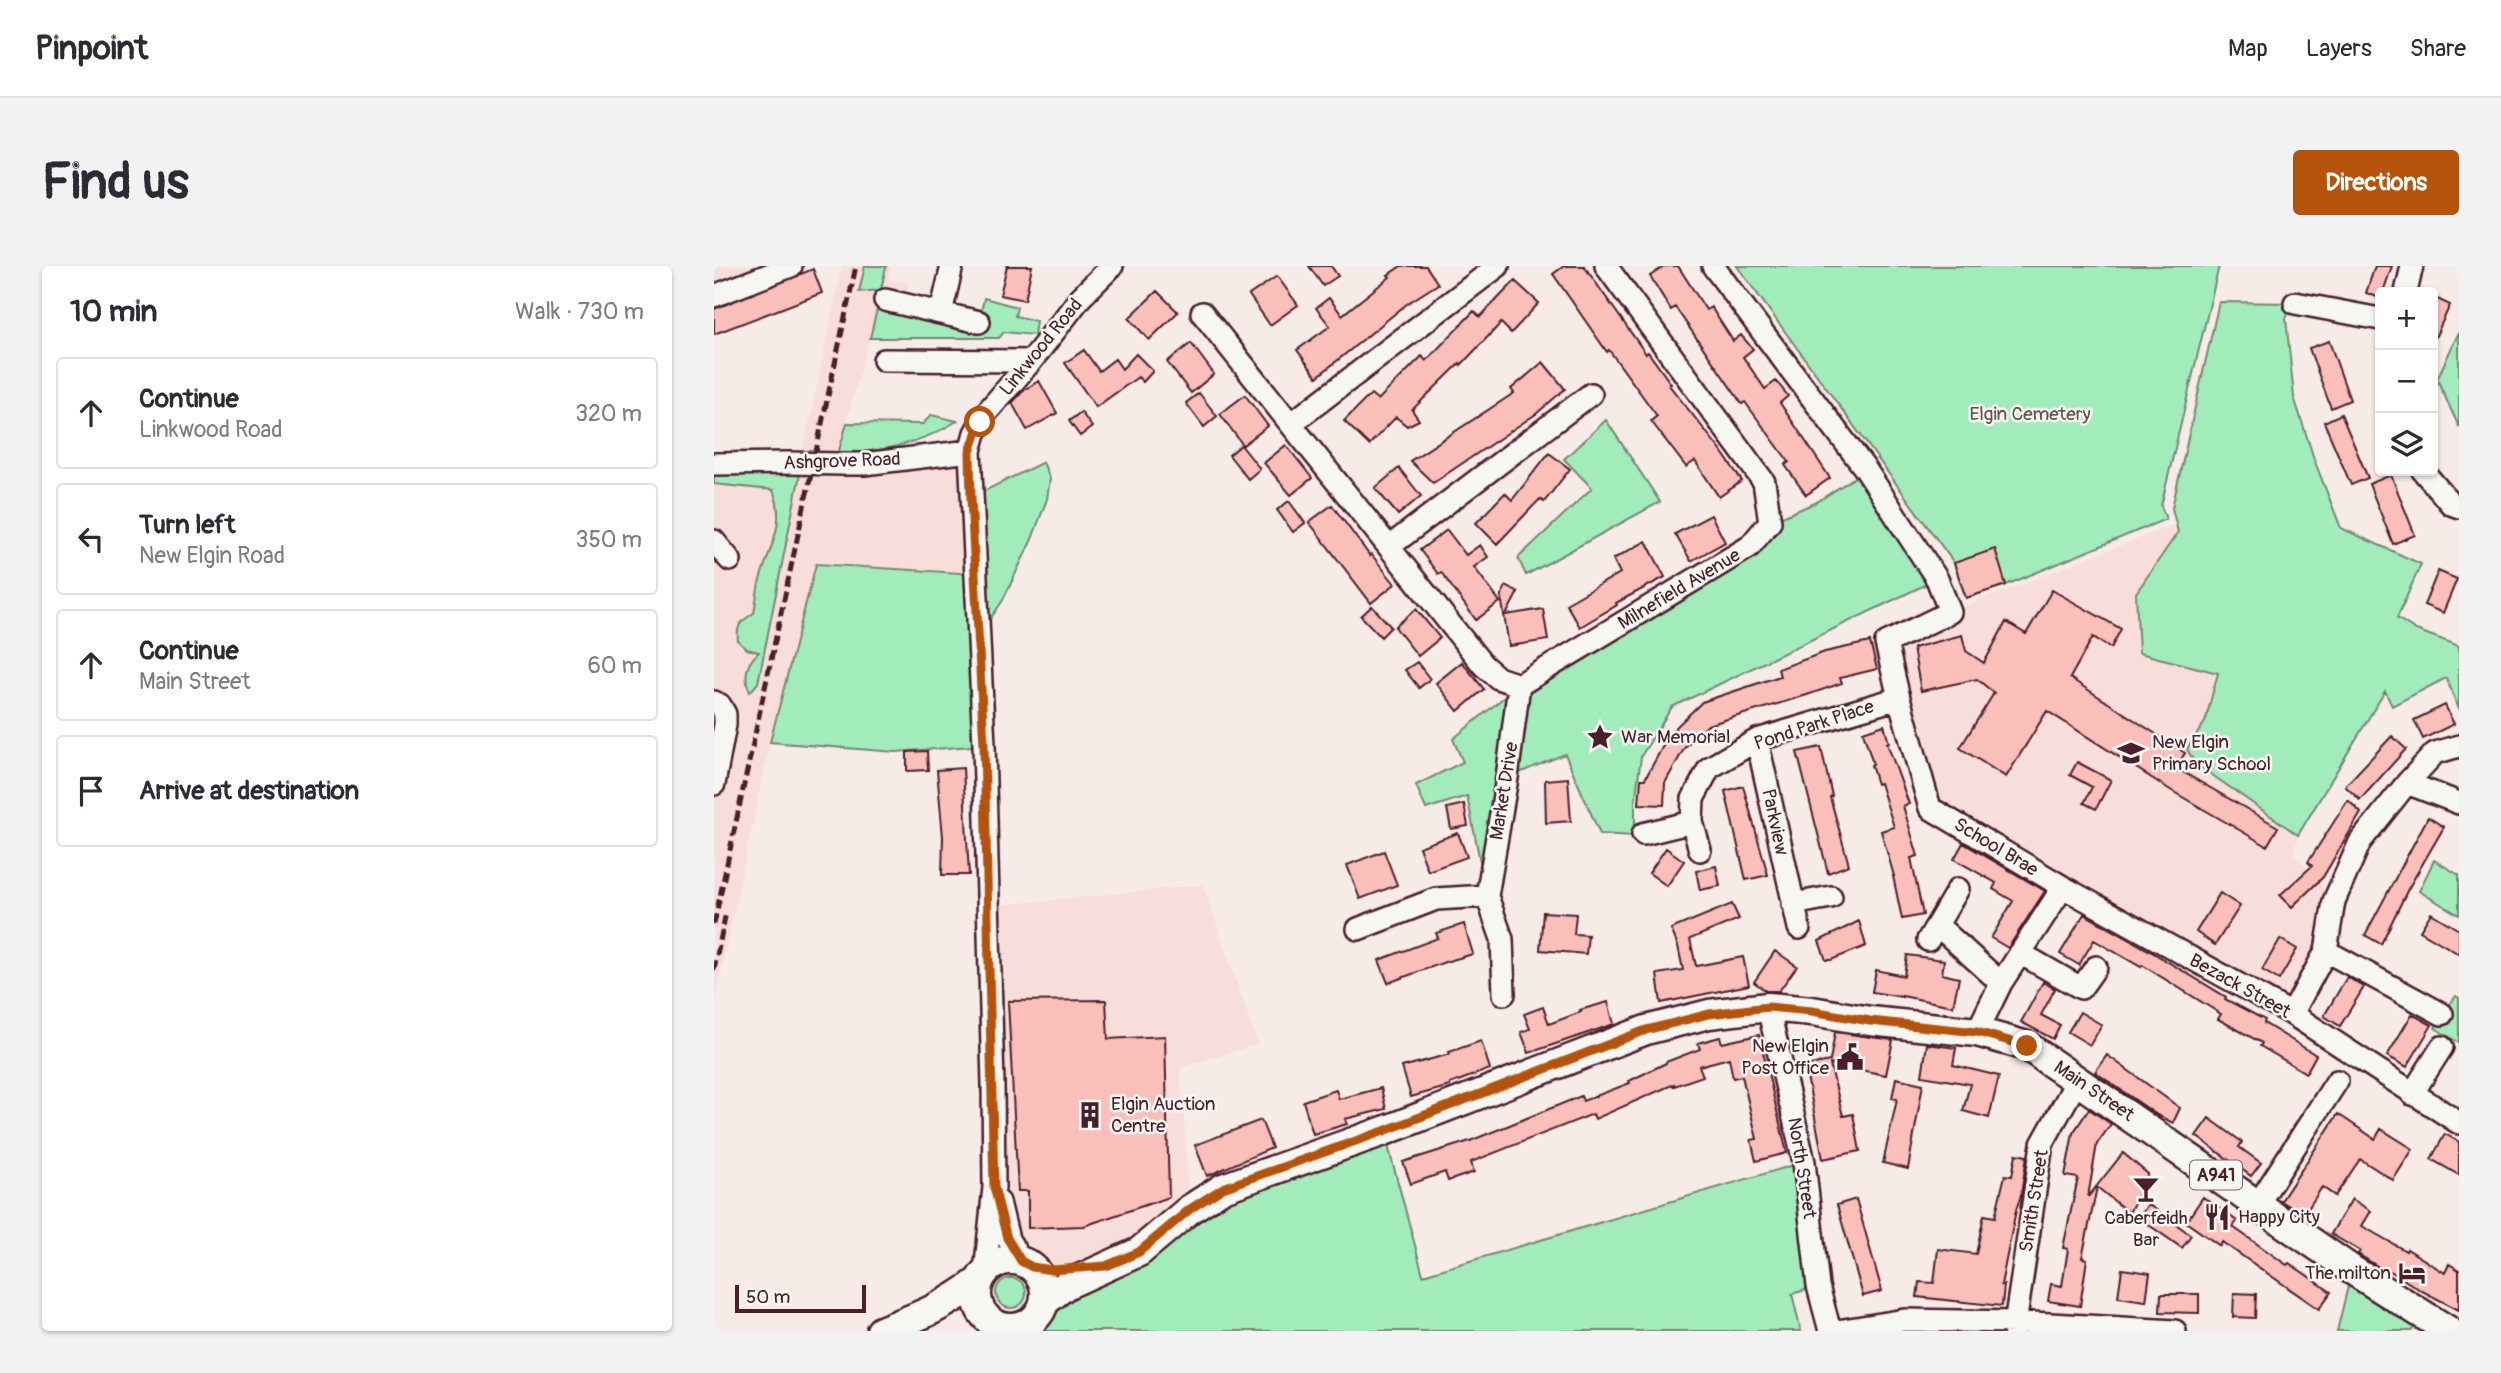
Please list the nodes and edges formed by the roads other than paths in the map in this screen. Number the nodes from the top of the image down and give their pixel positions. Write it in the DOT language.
graph roads {
  1 [pos="791,266"];
  2 [pos="951,266"];
  3 [pos="1112,266"];
  4 [pos="1497,266"];
  5 [pos="1606,266"];
  6 [pos="1713,266"];
  7 [pos="2412,266"];
  8 [pos="2407,287"];
  9 [pos="714,296"];
  10 [pos="885,300"];
  11 [pos="2295,303"];
  12 [pos="941,313"];
  13 [pos="1202,313"];
  14 [pos="2375,318"];
  15 [pos="979,322"];
  16 [pos="884,360"];
  17 [pos="1031,361"];
  18 [pos="1591,394"];
  19 [pos="1292,423"];
  20 [pos="970,452"];
  21 [pos="714,464"];
  22 [pos="2427,476"];
  23 [pos="2459,508"];
  24 [pos="714,541"];
  25 [pos="1390,547"];
  26 [pos="730,559"];
  27 [pos="1519,685"];
  28 [pos="1899,698"];
  29 [pos="714,702"];
  30 [pos="1757,740"];
  31 [pos="2459,746"];
  32 [pos="2407,783"];
  33 [pos="714,784"];
  34 [pos="2459,803"];
  35 [pos="1692,822"];
  36 [pos="1643,834"];
  37 [pos="1700,850"];
  38 [pos="2063,887"];
  39 [pos="1958,890"];
  40 [pos="1487,896"];
  41 [pos="1831,897"];
  42 [pos="1793,904"];
  43 [pos="1799,928"];
  44 [pos="1358,929"];
  45 [pos="2326,951"];
  46 [pos="2020,953"];
  47 [pos="2096,967"];
  48 [pos="2001,983"];
  49 [pos="1504,994"];
  50 [pos="1768,1007"];
  51 [pos="2292,1014"];
  52 [pos="2442,1014"];
  53 [pos="1977,1032"];
  54 [pos="2442,1047"];
  55 [pos="2078,1079"];
  56 [pos="2336,1081"];
  57 [pos="2412,1094"];
  58 [pos="2459,1123"];
  59 [pos="994,1187"];
  60 [pos="2258,1204"];
  61 [pos="1026,1264"];
  62 [pos="1106,1266"];
  63 [pos="983,1276"];
  64 [pos="926,1314"];
  65 [pos="1038,1316"];
  66 [pos="992,1324"];
  67 [pos="2429,1326"];
  68 [pos="2014,1327"];
  69 [pos="881,1331"];
  70 [pos="1830,1331"];
  71 [pos="1837,1331"];
  72 [pos="2175,1331"];
  1 -- 9 [label="street"];
  2 -- 12 [label="street"];
  3 -- 17 [label="street, Linkwood Road"];
  4 -- 19 [label="street"];
  5 -- 27 [label="street, Milnefield Avenue"];
  6 -- 28 [label="street, School Brae"];
  7 -- 8 [label="street"];
  10 -- 12 [label="street"];
  11 -- 14 [label="street"];
  12 -- 15 [label="street"];
  13 -- 19 [label="street"];
  16 -- 17 [label="street"];
  17 -- 20 [label="street, Linkwood Road"];
  18 -- 25 [label="street"];
  19 -- 25 [label="street"];
  20 -- 21 [label="street, Ashgrove Road, bridge"];
  20 -- 59 [label="street, Linkwood Road"];
  22 -- 23 [label="street"];
  24 -- 26 [label="street"];
  25 -- 27 [label="street"];
  27 -- 40 [label="street, Market Drive"];
  28 -- 30 [label="street, Pond Park Place"];
  28 -- 38 [label="street, School Brae"];
  29 -- 33 [label="street"];
  30 -- 35 [label="street, Pond Park Place"];
  30 -- 42 [label="street, Parkview"];
  31 -- 32 [label="street"];
  32 -- 34 [label="street"];
  32 -- 45 [label="street"];
  35 -- 36 [label="street"];
  35 -- 37 [label="street, Pond Park Place"];
  38 -- 46 [label="street"];
  38 -- 51 [label="street, Bezack Street"];
  39 -- 48 [label="street"];
  40 -- 44 [label="street"];
  40 -- 49 [label="street, Market Drive"];
  41 -- 42 [label="street"];
  42 -- 43 [label="street, Parkview"];
  45 -- 51 [label="street"];
  45 -- 52 [label="street"];
  46 -- 47 [label="street"];
  46 -- 48 [label="street"];
  48 -- 53 [label="street"];
  50 -- 53 [label="main road, Main Street / A941"];
  50 -- 62 [label="main road, A941"];
  50 -- 70 [label="street, North Street"];
  51 -- 57 [label="street, Bezack Street"];
  53 -- 55 [label="main road, Main Street / A941"];
  54 -- 57 [label="street"];
  55 -- 60 [label="main road, Main Street / A941"];
  55 -- 68 [label="street, Smith Street"];
  56 -- 60 [label="street"];
  57 -- 58 [label="street, Bezack Street"];
  59 -- 61 [label="street, Linkwood Road"];
  59 -- 63 [label="street, Linkwood Road"];
  60 -- 67 [label="main road, Main Street / A941"];
  61 -- 62 [label="main road, A941"];
  61 -- 63 [label="main road"];
  61 -- 65 [label="main road"];
  62 -- 65 [label="main road, A941"];
  63 -- 64 [label="main road"];
  63 -- 66 [label="main road"];
  64 -- 66 [label="main road"];
  64 -- 69 [label="main road"];
  65 -- 66 [label="main road"];
  68 -- 71 [label="street"];
  68 -- 72 [label="street"];
}
